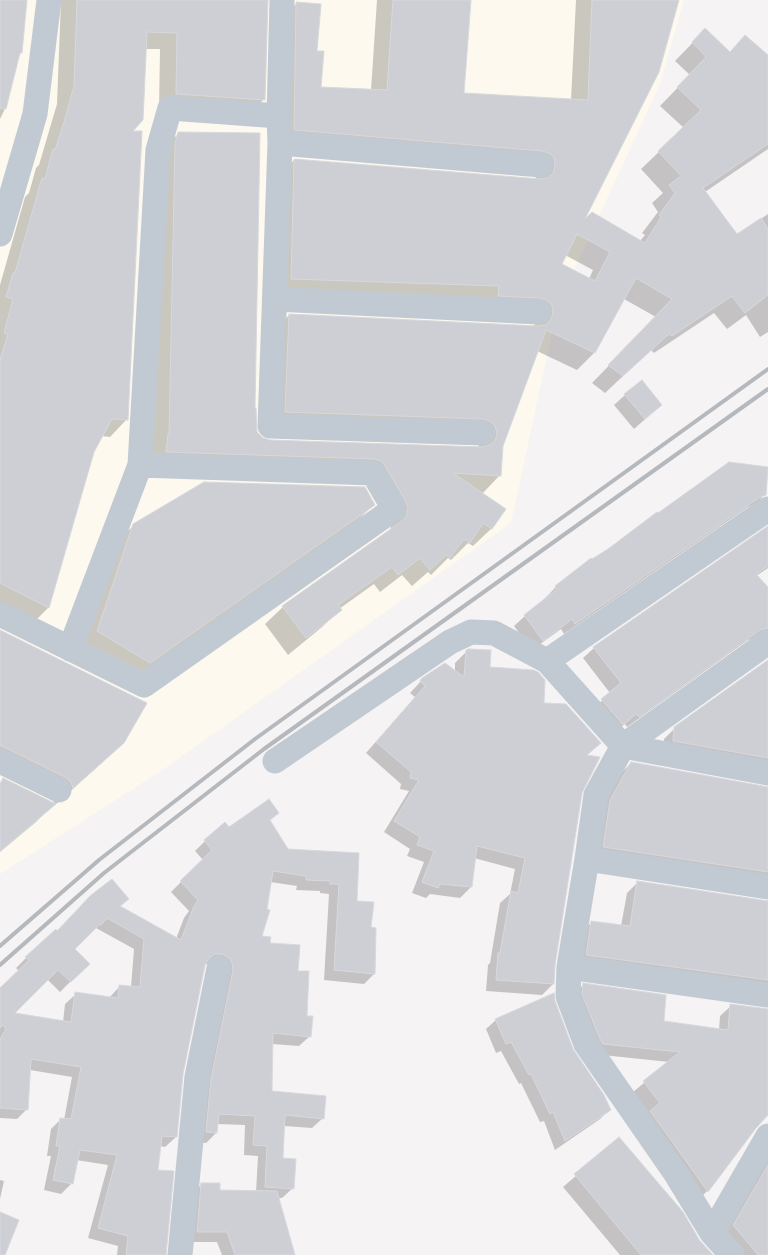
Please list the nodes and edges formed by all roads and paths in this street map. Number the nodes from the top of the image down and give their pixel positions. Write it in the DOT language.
graph roads {
  1 [pos="49,0"];
  2 [pos="282,0"];
  3 [pos="279,116"];
  4 [pos="280,142"];
  5 [pos="541,165"];
  6 [pos="0,234"];
  7 [pos="275,299"];
  8 [pos="538,312"];
  9 [pos="483,433"];
  10 [pos="140,465"];
  11 [pos="768,509"];
  12 [pos="0,614"];
  13 [pos="768,642"];
  14 [pos="70,649"];
  15 [pos="546,661"];
  16 [pos="623,746"];
  17 [pos="0,761"];
  18 [pos="275,761"];
  19 [pos="768,773"];
  20 [pos="59,790"];
  21 [pos="587,859"];
  22 [pos="768,887"];
  23 [pos="569,967"];
  24 [pos="219,968"];
  25 [pos="768,995"];
  26 [pos="768,1136"];
  27 [pos="712,1233"];
  28 [pos="180,1255"];
  29 [pos="732,1255"];
  1 -- 6 [label="street"];
  2 -- 3 [label="street"];
  3 -- 4 [label="street"];
  3 -- 10 [label="street"];
  4 -- 5 [label="street"];
  4 -- 7 [label="street"];
  7 -- 8 [label="street"];
  7 -- 9 [label="street"];
  10 -- 14 [label="street"];
  10 -- 14 [label="street"];
  11 -- 15 [label="street"];
  12 -- 14 [label="street"];
  13 -- 16 [label="street"];
  15 -- 16 [label="street"];
  15 -- 18 [label="street"];
  16 -- 19 [label="street"];
  16 -- 21 [label="street"];
  17 -- 20 [label="street"];
  21 -- 22 [label="street"];
  21 -- 23 [label="street"];
  23 -- 25 [label="street"];
  23 -- 27 [label="street"];
  24 -- 28 [label="street"];
  26 -- 27 [label="street"];
  27 -- 29 [label="street"];
}
